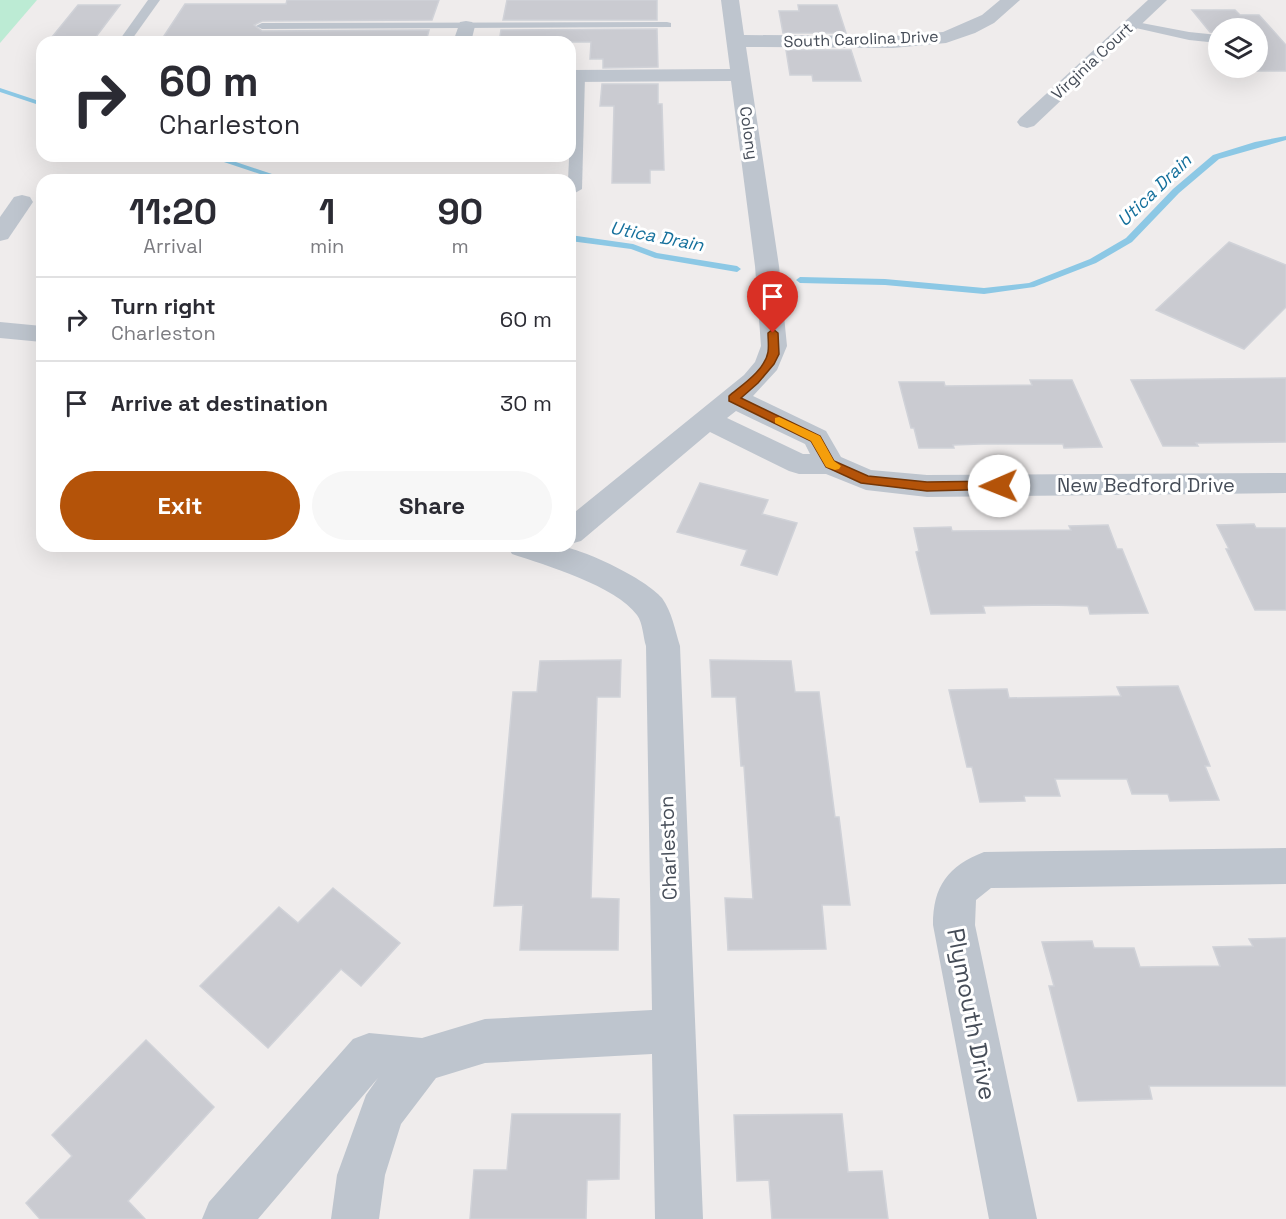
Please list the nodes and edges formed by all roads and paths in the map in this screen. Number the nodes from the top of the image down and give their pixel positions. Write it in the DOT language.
graph roads {
  1 [pos="154,0"];
  2 [pos="730,0"];
  3 [pos="1011,0"];
  4 [pos="1158,0"];
  5 [pos="1131,24"];
  6 [pos="262,26"];
  7 [pos="667,26"];
  8 [pos="464,34"];
  9 [pos="128,36"];
  10 [pos="1208,38"];
  11 [pos="736,42"];
  12 [pos="741,75"];
  13 [pos="576,76"];
  14 [pos="1027,122"];
  15 [pos="22,202"];
  16 [pos="0,234"];
  17 [pos="767,266"];
  18 [pos="0,330"];
  19 [pos="36,333"];
  20 [pos="733,398"];
  21 [pos="708,420"];
  22 [pos="830,464"];
  23 [pos="1286,483"];
  24 [pos="576,524"];
  25 [pos="562,552"];
  26 [pos="1286,866"];
  27 [pos="673,1031"];
  28 [pos="422,1060"];
  29 [pos="226,1219"];
  30 [pos="355,1219"];
  31 [pos="679,1219"];
  32 [pos="1013,1219"];
  1 -- 9 [label="lane"];
  2 -- 11 [label="street, Colony"];
  3 -- 11 [label="street, South Carolina Drive"];
  4 -- 5 [label="street, Virginia Court"];
  5 -- 10 [label="lane"];
  5 -- 14 [label="street, Virginia Court"];
  6 -- 8 [label="lane"];
  7 -- 8 [label="lane"];
  11 -- 12 [label="street, Colony"];
  12 -- 13 [label="street"];
  12 -- 17 [label="street, Colony"];
  15 -- 16 [label="street"];
  17 -- 20 [label="street, Charleston"];
  18 -- 19 [label="street"];
  20 -- 21 [label="street, Charleston"];
  20 -- 22 [label="street"];
  21 -- 22 [label="street, New Bedford Drive"];
  21 -- 24 [label="street, Charleston"];
  22 -- 23 [label="street, New Bedford Drive"];
  25 -- 27 [label="street, Charleston"];
  26 -- 32 [label="street, Plymouth Drive"];
  27 -- 28 [label="street"];
  27 -- 31 [label="street, Charleston"];
  28 -- 29 [label="street"];
  28 -- 30 [label="street"];
}
